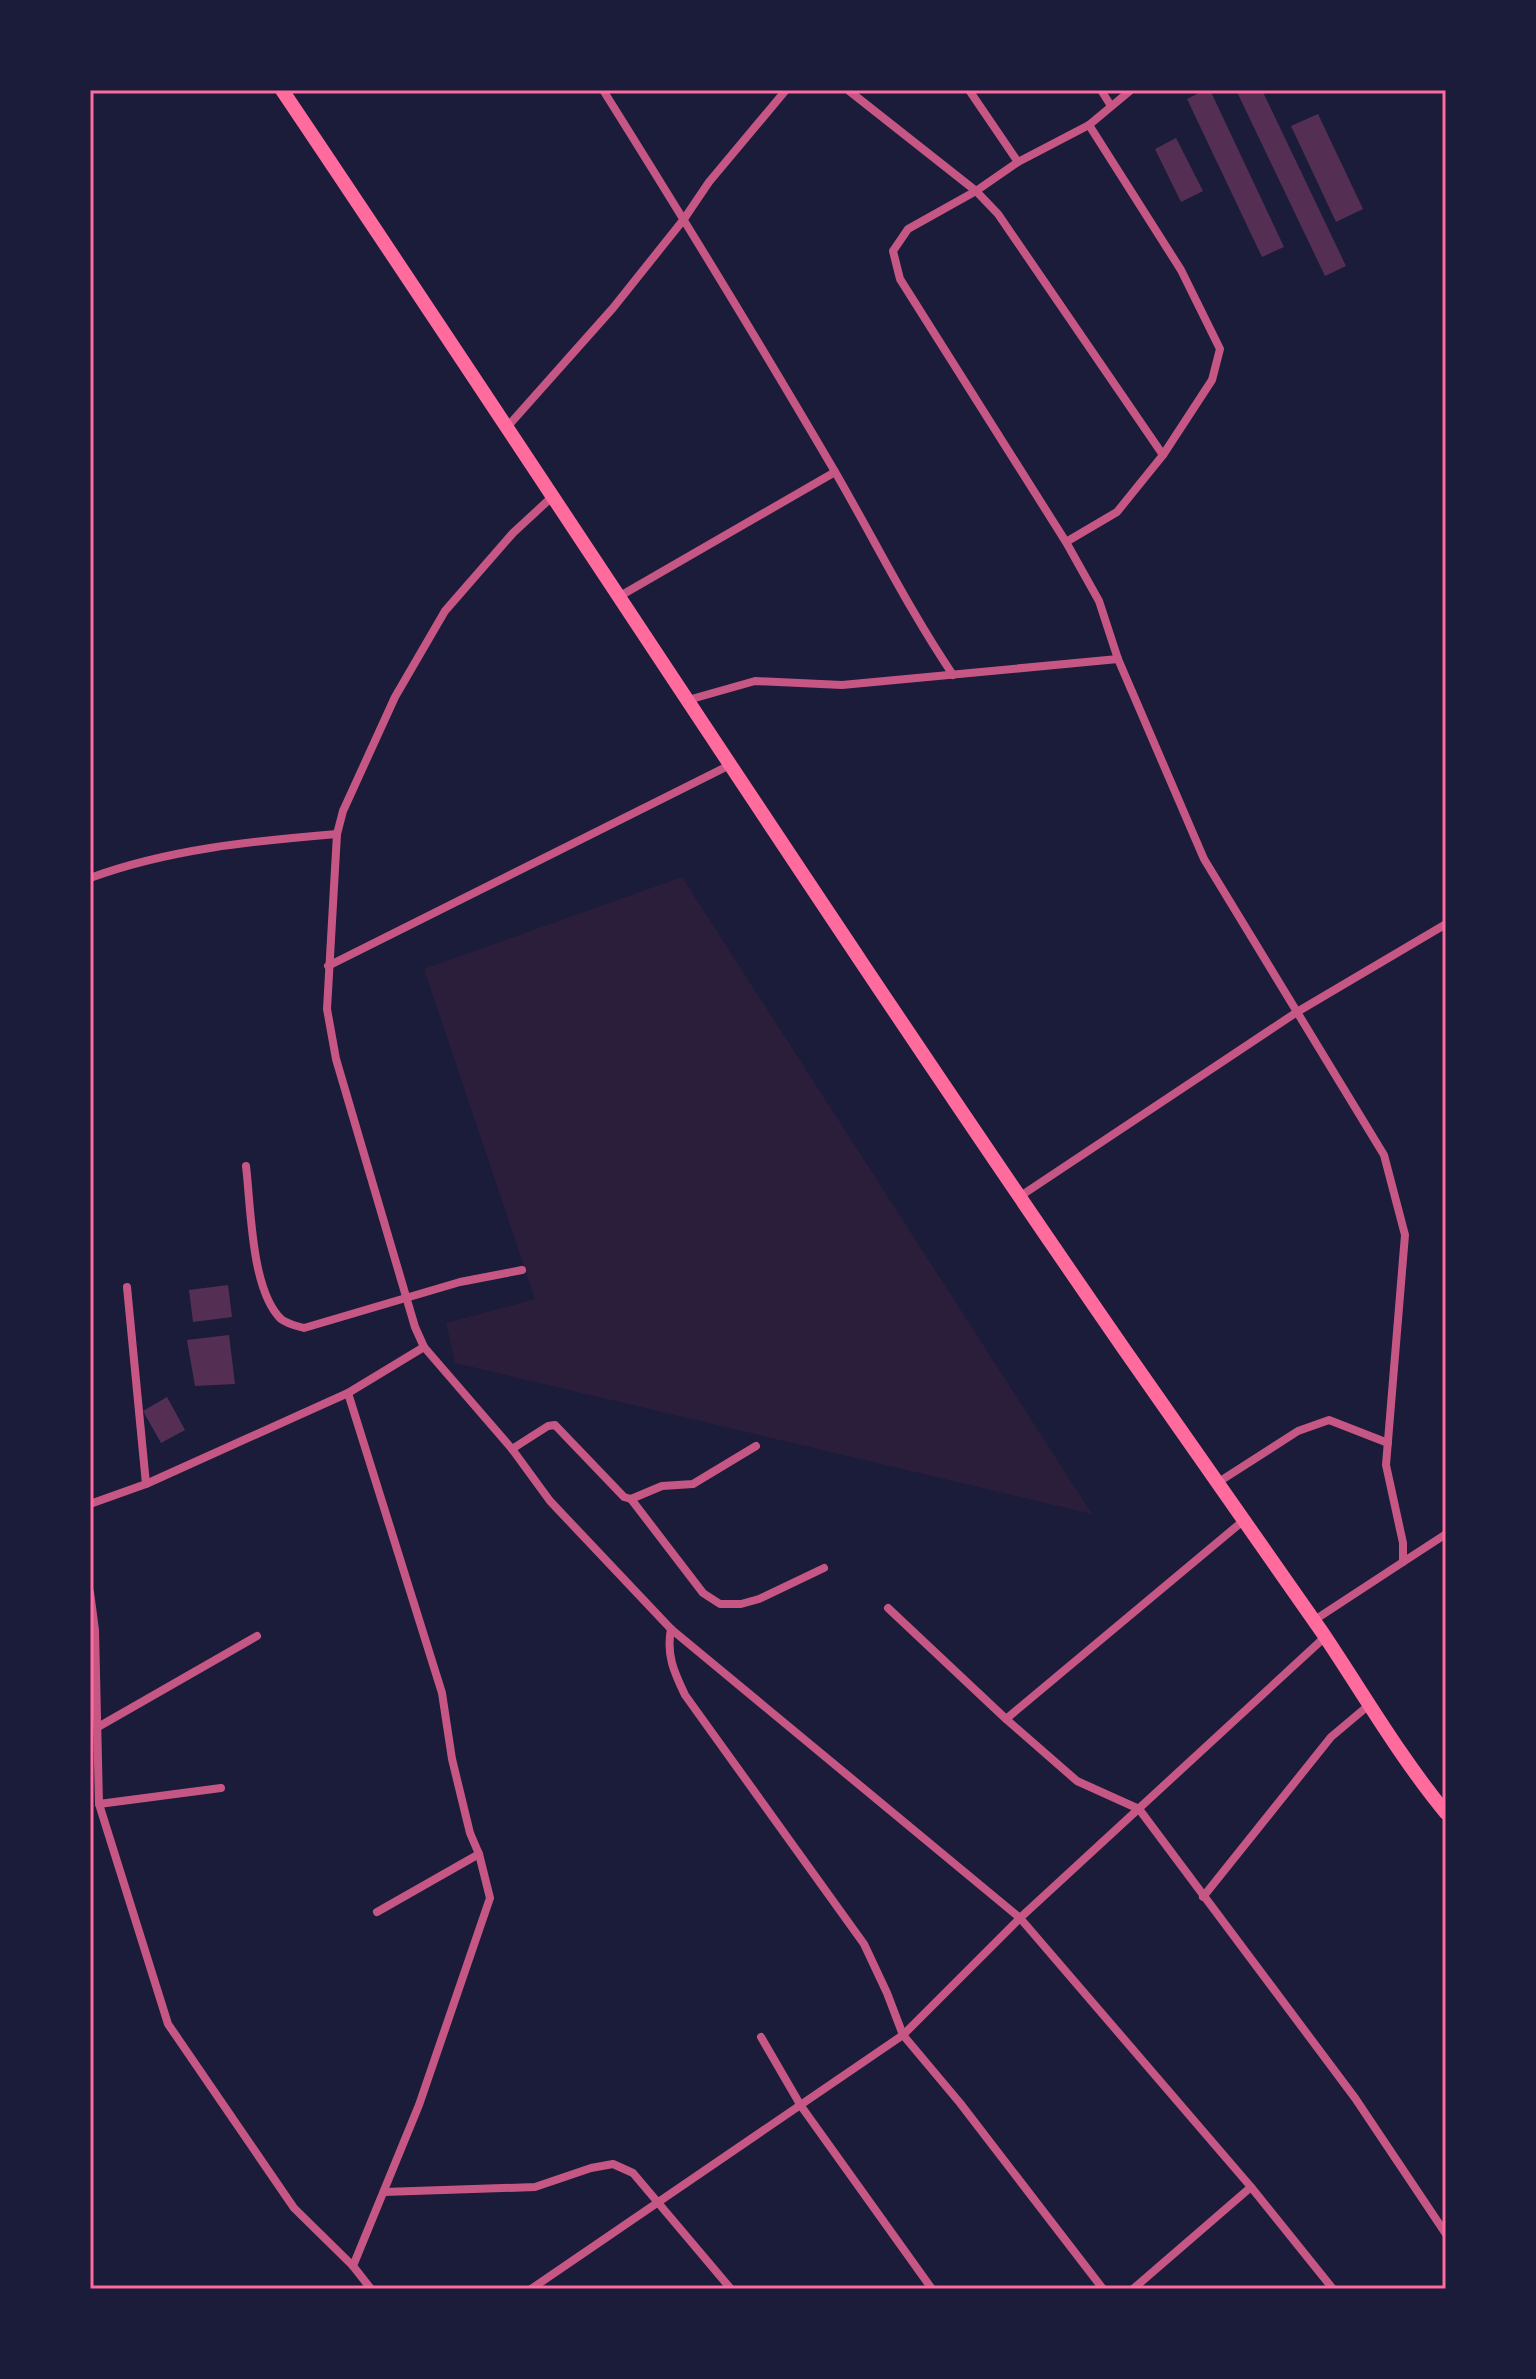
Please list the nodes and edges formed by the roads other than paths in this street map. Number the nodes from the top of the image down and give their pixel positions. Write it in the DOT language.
graph roads {
  1 [pos="282,90"];
  2 [pos="603,90"];
  3 [pos="786,90"];
  4 [pos="848,90"];
  5 [pos="969,90"];
  6 [pos="1101,90"];
  7 [pos="1131,90"];
  8 [pos="1111,106"];
  9 [pos="1089,125"];
  10 [pos="1018,162"];
  11 [pos="976,191"];
  12 [pos="684,219"];
  13 [pos="508,426"];
  14 [pos="1163,455"];
  15 [pos="835,472"];
  16 [pos="554,496"];
  17 [pos="1066,542"];
  18 [pos="620,596"];
  19 [pos="1118,659"];
  20 [pos="953,675"];
  21 [pos="688,700"];
  22 [pos="730,765"];
  23 [pos="337,834"];
  24 [pos="90,878"];
  25 [pos="1446,924"];
  26 [pos="328,966"];
  27 [pos="1297,1012"];
  28 [pos="246,1166"];
  29 [pos="1019,1197"];
  30 [pos="522,1270"];
  31 [pos="127,1287"];
  32 [pos="406,1297"];
  33 [pos="424,1347"];
  34 [pos="348,1393"];
  35 [pos="1388,1443"];
  36 [pos="756,1446"];
  37 [pos="512,1449"];
  38 [pos="1217,1483"];
  39 [pos="146,1484"];
  40 [pos="631,1499"];
  41 [pos="90,1504"];
  42 [pos="1243,1521"];
  43 [pos="1446,1534"];
  44 [pos="1403,1562"];
  45 [pos="824,1568"];
  46 [pos="90,1592"];
  47 [pos="888,1608"];
  48 [pos="1313,1621"];
  49 [pos="671,1629"];
  50 [pos="257,1636"];
  51 [pos="1325,1637"];
  52 [pos="1369,1705"];
  53 [pos="1006,1719"];
  54 [pos="98,1727"];
  55 [pos="94,1754"];
  56 [pos="221,1788"];
  57 [pos="99,1804"];
  58 [pos="1139,1809"];
  59 [pos="1446,1813"];
  60 [pos="479,1854"];
  61 [pos="1203,1897"];
  62 [pos="377,1912"];
  63 [pos="1020,1918"];
  64 [pos="903,2035"];
  65 [pos="761,2037"];
  66 [pos="801,2106"];
  67 [pos="1251,2187"];
  68 [pos="384,2192"];
  69 [pos="659,2204"];
  70 [pos="1446,2234"];
  71 [pos="353,2266"];
  72 [pos="371,2289"];
  73 [pos="531,2289"];
  74 [pos="731,2289"];
  75 [pos="932,2289"];
  76 [pos="1103,2289"];
  77 [pos="1133,2289"];
  78 [pos="1333,2289"];
  1 -- 13 [label="main road"];
  2 -- 12 [label="street"];
  3 -- 12 [label="street"];
  4 -- 11 [label="street"];
  5 -- 10 [label="street"];
  6 -- 8 [label="street"];
  7 -- 8 [label="street"];
  8 -- 9 [label="street"];
  9 -- 10 [label="street"];
  9 -- 14 [label="street"];
  10 -- 11 [label="street"];
  11 -- 14 [label="street"];
  11 -- 17 [label="street"];
  12 -- 13 [label="street"];
  12 -- 15 [label="street"];
  13 -- 16 [label="main road"];
  14 -- 17 [label="street"];
  15 -- 18 [label="street"];
  15 -- 20 [label="street"];
  16 -- 18 [label="main road"];
  16 -- 23 [label="street"];
  17 -- 19 [label="street"];
  18 -- 21 [label="main road"];
  19 -- 20 [label="street"];
  19 -- 27 [label="street"];
  20 -- 21 [label="street"];
  21 -- 22 [label="main road"];
  22 -- 26 [label="street"];
  22 -- 29 [label="main road"];
  23 -- 24 [label="street"];
  23 -- 26 [label="street"];
  25 -- 27 [label="street"];
  26 -- 32 [label="street"];
  27 -- 29 [label="street"];
  27 -- 35 [label="street"];
  28 -- 32 [label="street"];
  29 -- 38 [label="main road"];
  30 -- 32 [label="street"];
  31 -- 39 [label="street"];
  32 -- 33 [label="street"];
  33 -- 34 [label="street"];
  33 -- 37 [label="street"];
  34 -- 39 [label="street"];
  34 -- 60 [label="street"];
  35 -- 38 [label="street"];
  35 -- 44 [label="street"];
  36 -- 40 [label="street"];
  37 -- 40 [label="street"];
  37 -- 49 [label="street"];
  38 -- 42 [label="main road"];
  39 -- 41 [label="street"];
  40 -- 45 [label="street"];
  42 -- 48 [label="main road"];
  42 -- 53 [label="street"];
  43 -- 44 [label="street"];
  44 -- 48 [label="street"];
  46 -- 54 [label="street"];
  47 -- 53 [label="street"];
  48 -- 51 [label="main road"];
  49 -- 63 [label="street"];
  49 -- 64 [label="street"];
  50 -- 54 [label="street"];
  51 -- 52 [label="main road"];
  51 -- 58 [label="street"];
  52 -- 59 [label="main road"];
  52 -- 61 [label="street"];
  53 -- 58 [label="street"];
  54 -- 55 [label="street"];
  55 -- 57 [label="street"];
  56 -- 57 [label="street"];
  57 -- 71 [label="street"];
  58 -- 61 [label="street"];
  58 -- 63 [label="street"];
  60 -- 62 [label="street"];
  60 -- 68 [label="street"];
  61 -- 70 [label="street"];
  63 -- 64 [label="street"];
  63 -- 67 [label="street"];
  64 -- 66 [label="street"];
  64 -- 76 [label="street"];
  65 -- 66 [label="street"];
  66 -- 69 [label="street"];
  66 -- 75 [label="street"];
  67 -- 77 [label="street"];
  67 -- 78 [label="street"];
  68 -- 69 [label="street"];
  68 -- 71 [label="street"];
  69 -- 73 [label="street"];
  69 -- 74 [label="street"];
  71 -- 72 [label="street"];
}
